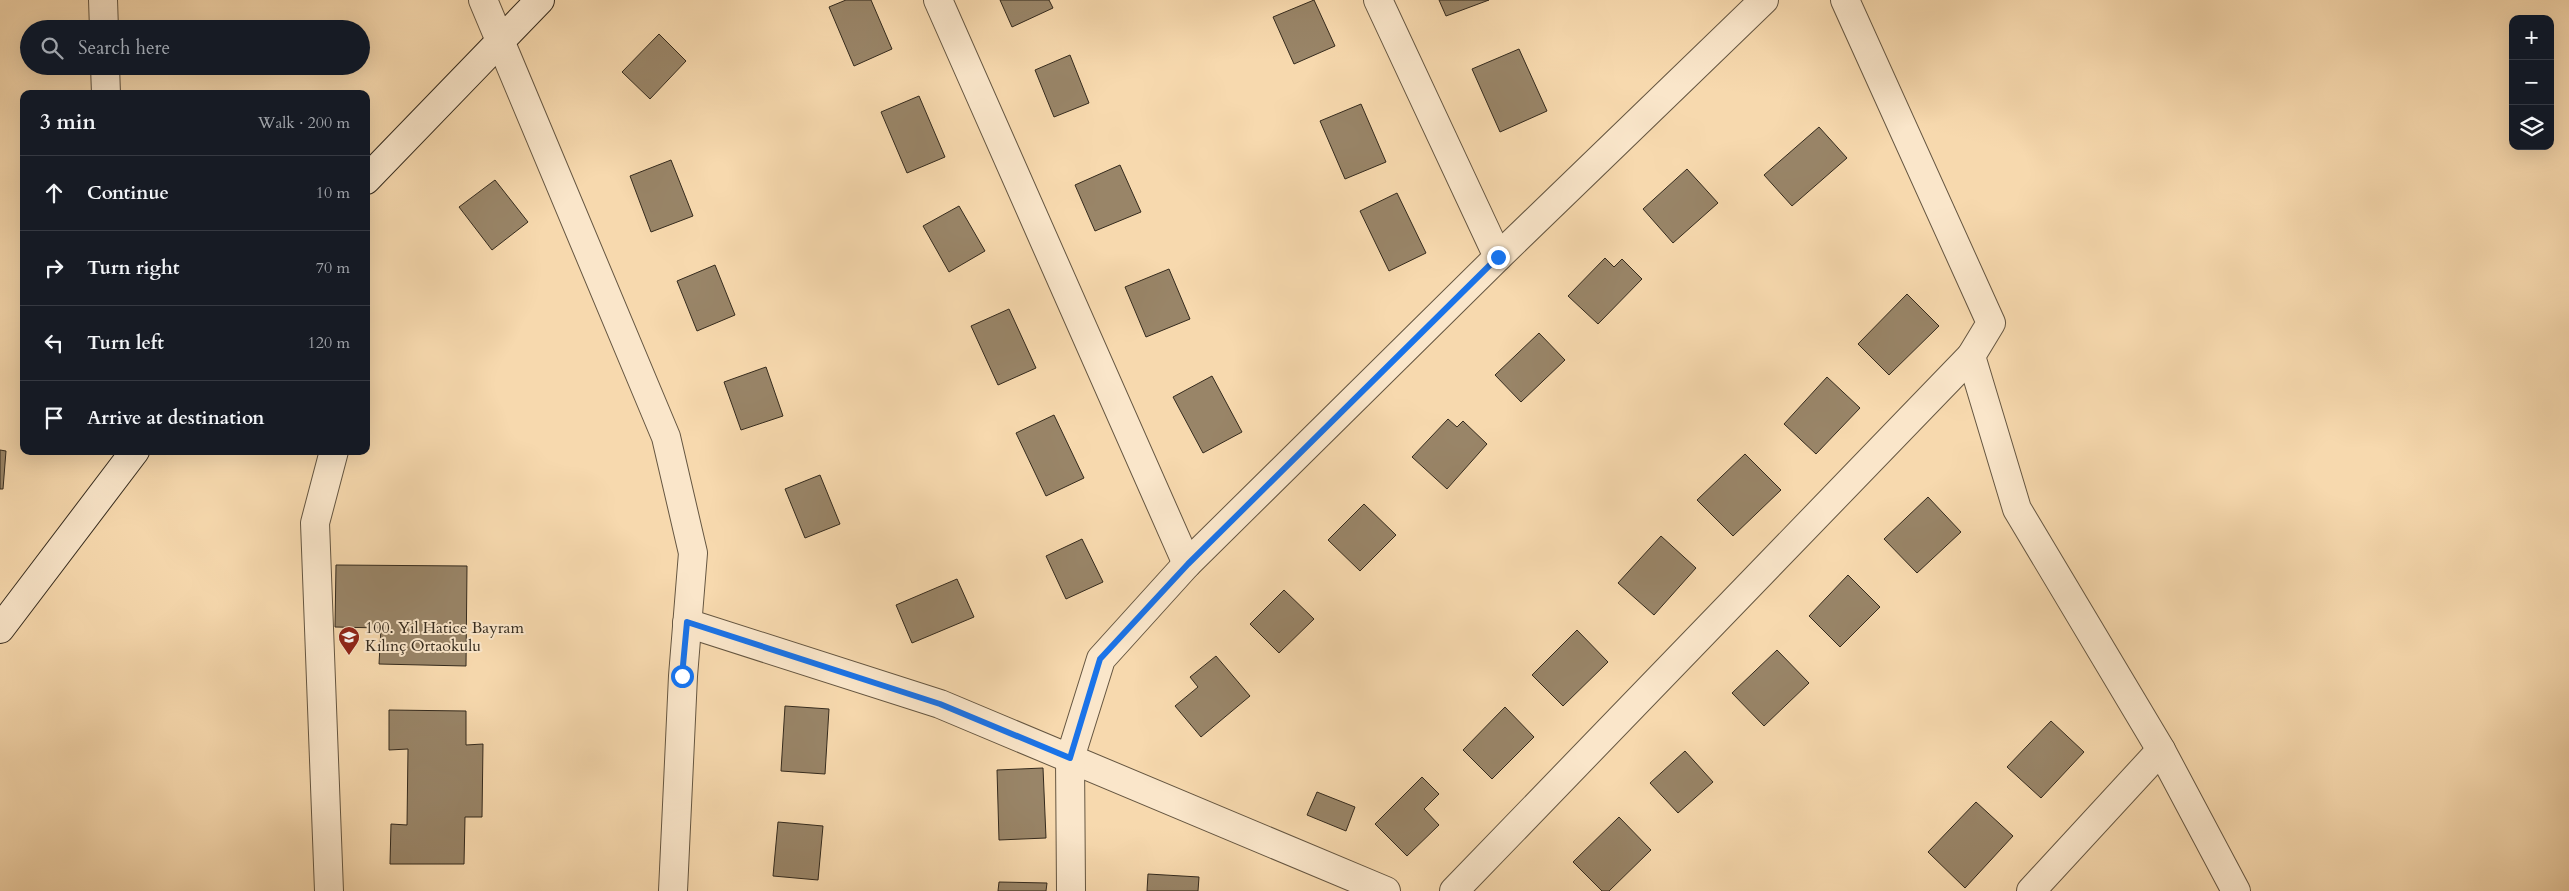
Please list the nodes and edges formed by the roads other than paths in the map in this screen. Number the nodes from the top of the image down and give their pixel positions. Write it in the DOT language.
graph roads {
  1 [pos="102,0"];
  2 [pos="484,0"];
  3 [pos="540,0"];
  4 [pos="938,0"];
  5 [pos="1378,0"];
  6 [pos="1764,0"];
  7 [pos="1845,0"];
  8 [pos="103,20"];
  9 [pos="500,42"];
  10 [pos="105,75"];
  11 [pos="106,90"];
  12 [pos="370,176"];
  13 [pos="1498,257"];
  14 [pos="1970,356"];
  15 [pos="132,455"];
  16 [pos="333,455"];
  17 [pos="1188,564"];
  18 [pos="687,622"];
  19 [pos="0,629"];
  20 [pos="2161,750"];
  21 [pos="1070,758"];
  22 [pos="329,891"];
  23 [pos="673,891"];
  24 [pos="1070,891"];
  25 [pos="1386,891"];
  26 [pos="1454,891"];
  27 [pos="2032,891"];
  28 [pos="2236,891"];
  1 -- 8 [label="street"];
  2 -- 9 [label="street"];
  3 -- 9 [label="street"];
  4 -- 17 [label="street"];
  5 -- 13 [label="street"];
  6 -- 13 [label="street"];
  7 -- 14 [label="street"];
  9 -- 12 [label="street"];
  9 -- 18 [label="street"];
  10 -- 11 [label="street"];
  13 -- 17 [label="street"];
  14 -- 20 [label="street"];
  14 -- 26 [label="street"];
  15 -- 19 [label="street"];
  16 -- 22 [label="street"];
  17 -- 21 [label="street"];
  18 -- 21 [label="street"];
  18 -- 23 [label="street"];
  20 -- 27 [label="street"];
  20 -- 28 [label="street"];
  21 -- 24 [label="street"];
  21 -- 25 [label="street"];
}
